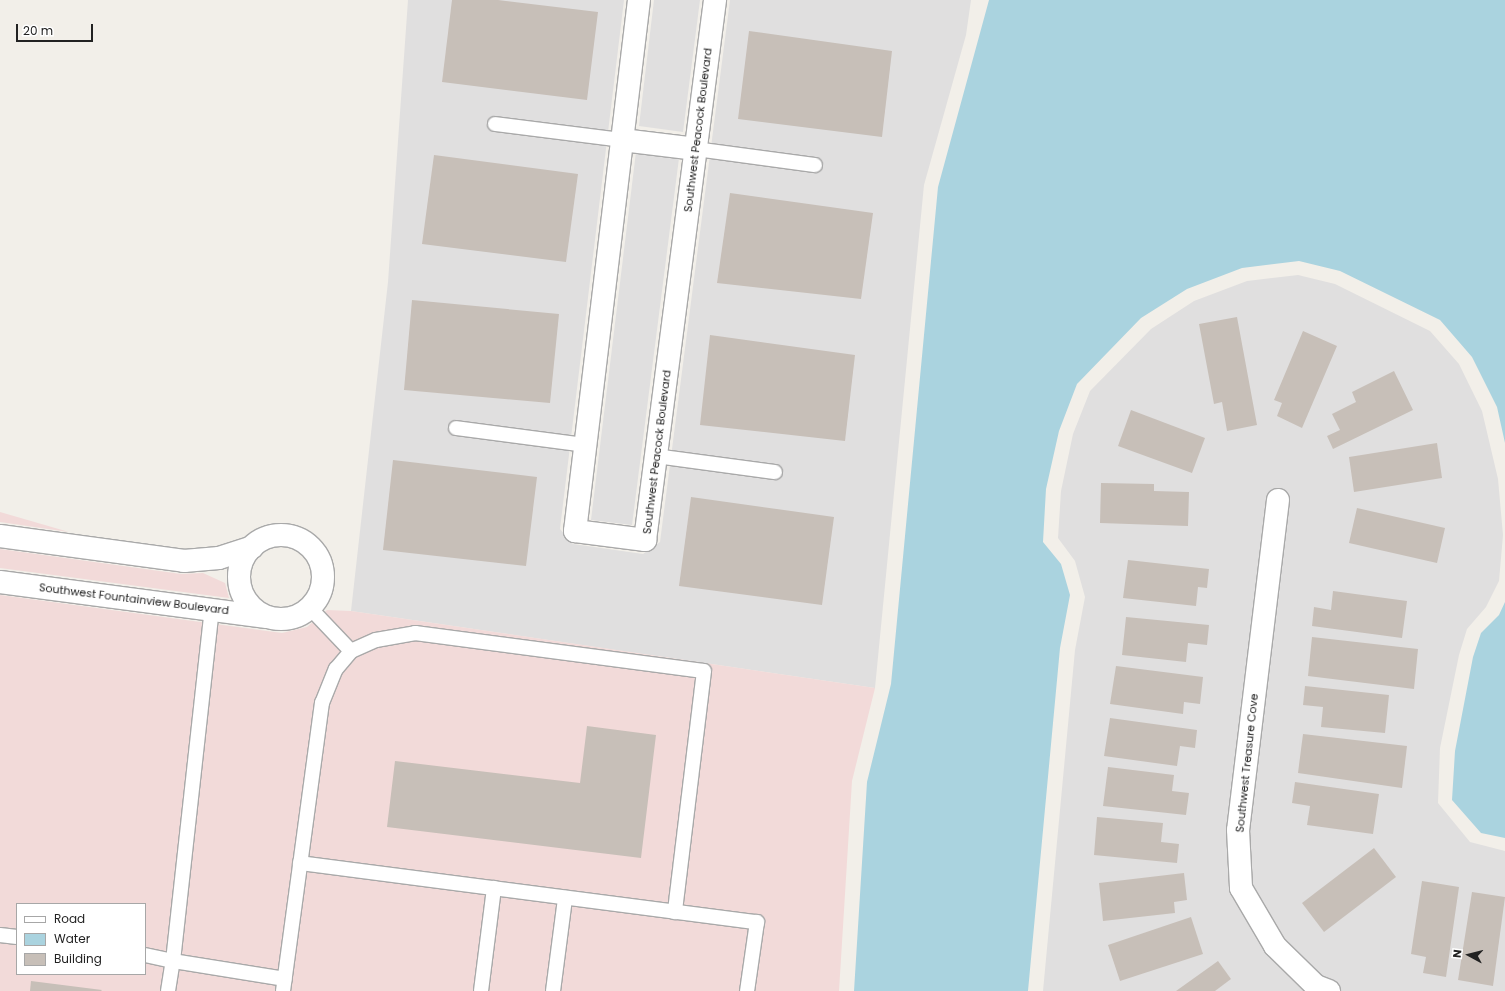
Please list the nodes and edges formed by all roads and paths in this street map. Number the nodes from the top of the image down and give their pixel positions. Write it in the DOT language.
graph roads {
  1 [pos="639,0"];
  2 [pos="715,0"];
  3 [pos="495,124"];
  4 [pos="622,140"];
  5 [pos="696,149"];
  6 [pos="815,165"];
  7 [pos="456,428"];
  8 [pos="585,445"];
  9 [pos="656,456"];
  10 [pos="775,472"];
  11 [pos="1278,500"];
  12 [pos="0,536"];
  13 [pos="252,547"];
  14 [pos="0,582"];
  15 [pos="310,608"];
  16 [pos="212,609"];
  17 [pos="267,617"];
  18 [pos="351,651"];
  19 [pos="300,863"];
  20 [pos="494,888"];
  21 [pos="565,898"];
  22 [pos="675,912"];
  23 [pos="0,935"];
  24 [pos="16,937"];
  25 [pos="146,955"];
  26 [pos="173,961"];
  27 [pos="284,985"];
  28 [pos="168,991"];
  29 [pos="481,991"];
  30 [pos="553,991"];
  31 [pos="747,991"];
  32 [pos="1329,991"];
  1 -- 4 [label="street, Southwest Peacock Boulevard"];
  2 -- 5 [label="street, Southwest Peacock Boulevard"];
  3 -- 4 [label="lane"];
  4 -- 5 [label="street"];
  4 -- 8 [label="street, Southwest Peacock Boulevard"];
  5 -- 6 [label="lane"];
  5 -- 9 [label="street, Southwest Peacock Boulevard"];
  7 -- 8 [label="lane"];
  8 -- 9 [label="street, Southwest Peacock Boulevard"];
  9 -- 10 [label="lane"];
  11 -- 32 [label="street, Southwest Treasure Cove"];
  12 -- 13 [label="street"];
  13 -- 15 [label="street"];
  13 -- 17 [label="street"];
  14 -- 16 [label="street, Southwest Fountainview Boulevard"];
  15 -- 17 [label="street"];
  15 -- 18 [label="lane"];
  16 -- 17 [label="street, Southwest Fountainview Boulevard"];
  16 -- 26 [label="lane"];
  18 -- 19 [label="lane"];
  18 -- 22 [label="lane"];
  19 -- 20 [label="lane"];
  19 -- 27 [label="lane"];
  20 -- 21 [label="lane"];
  20 -- 29 [label="lane"];
  21 -- 22 [label="lane"];
  21 -- 30 [label="lane"];
  22 -- 31 [label="lane"];
  23 -- 24 [label="lane"];
  25 -- 26 [label="lane"];
  26 -- 27 [label="lane"];
  26 -- 28 [label="lane"];
}
